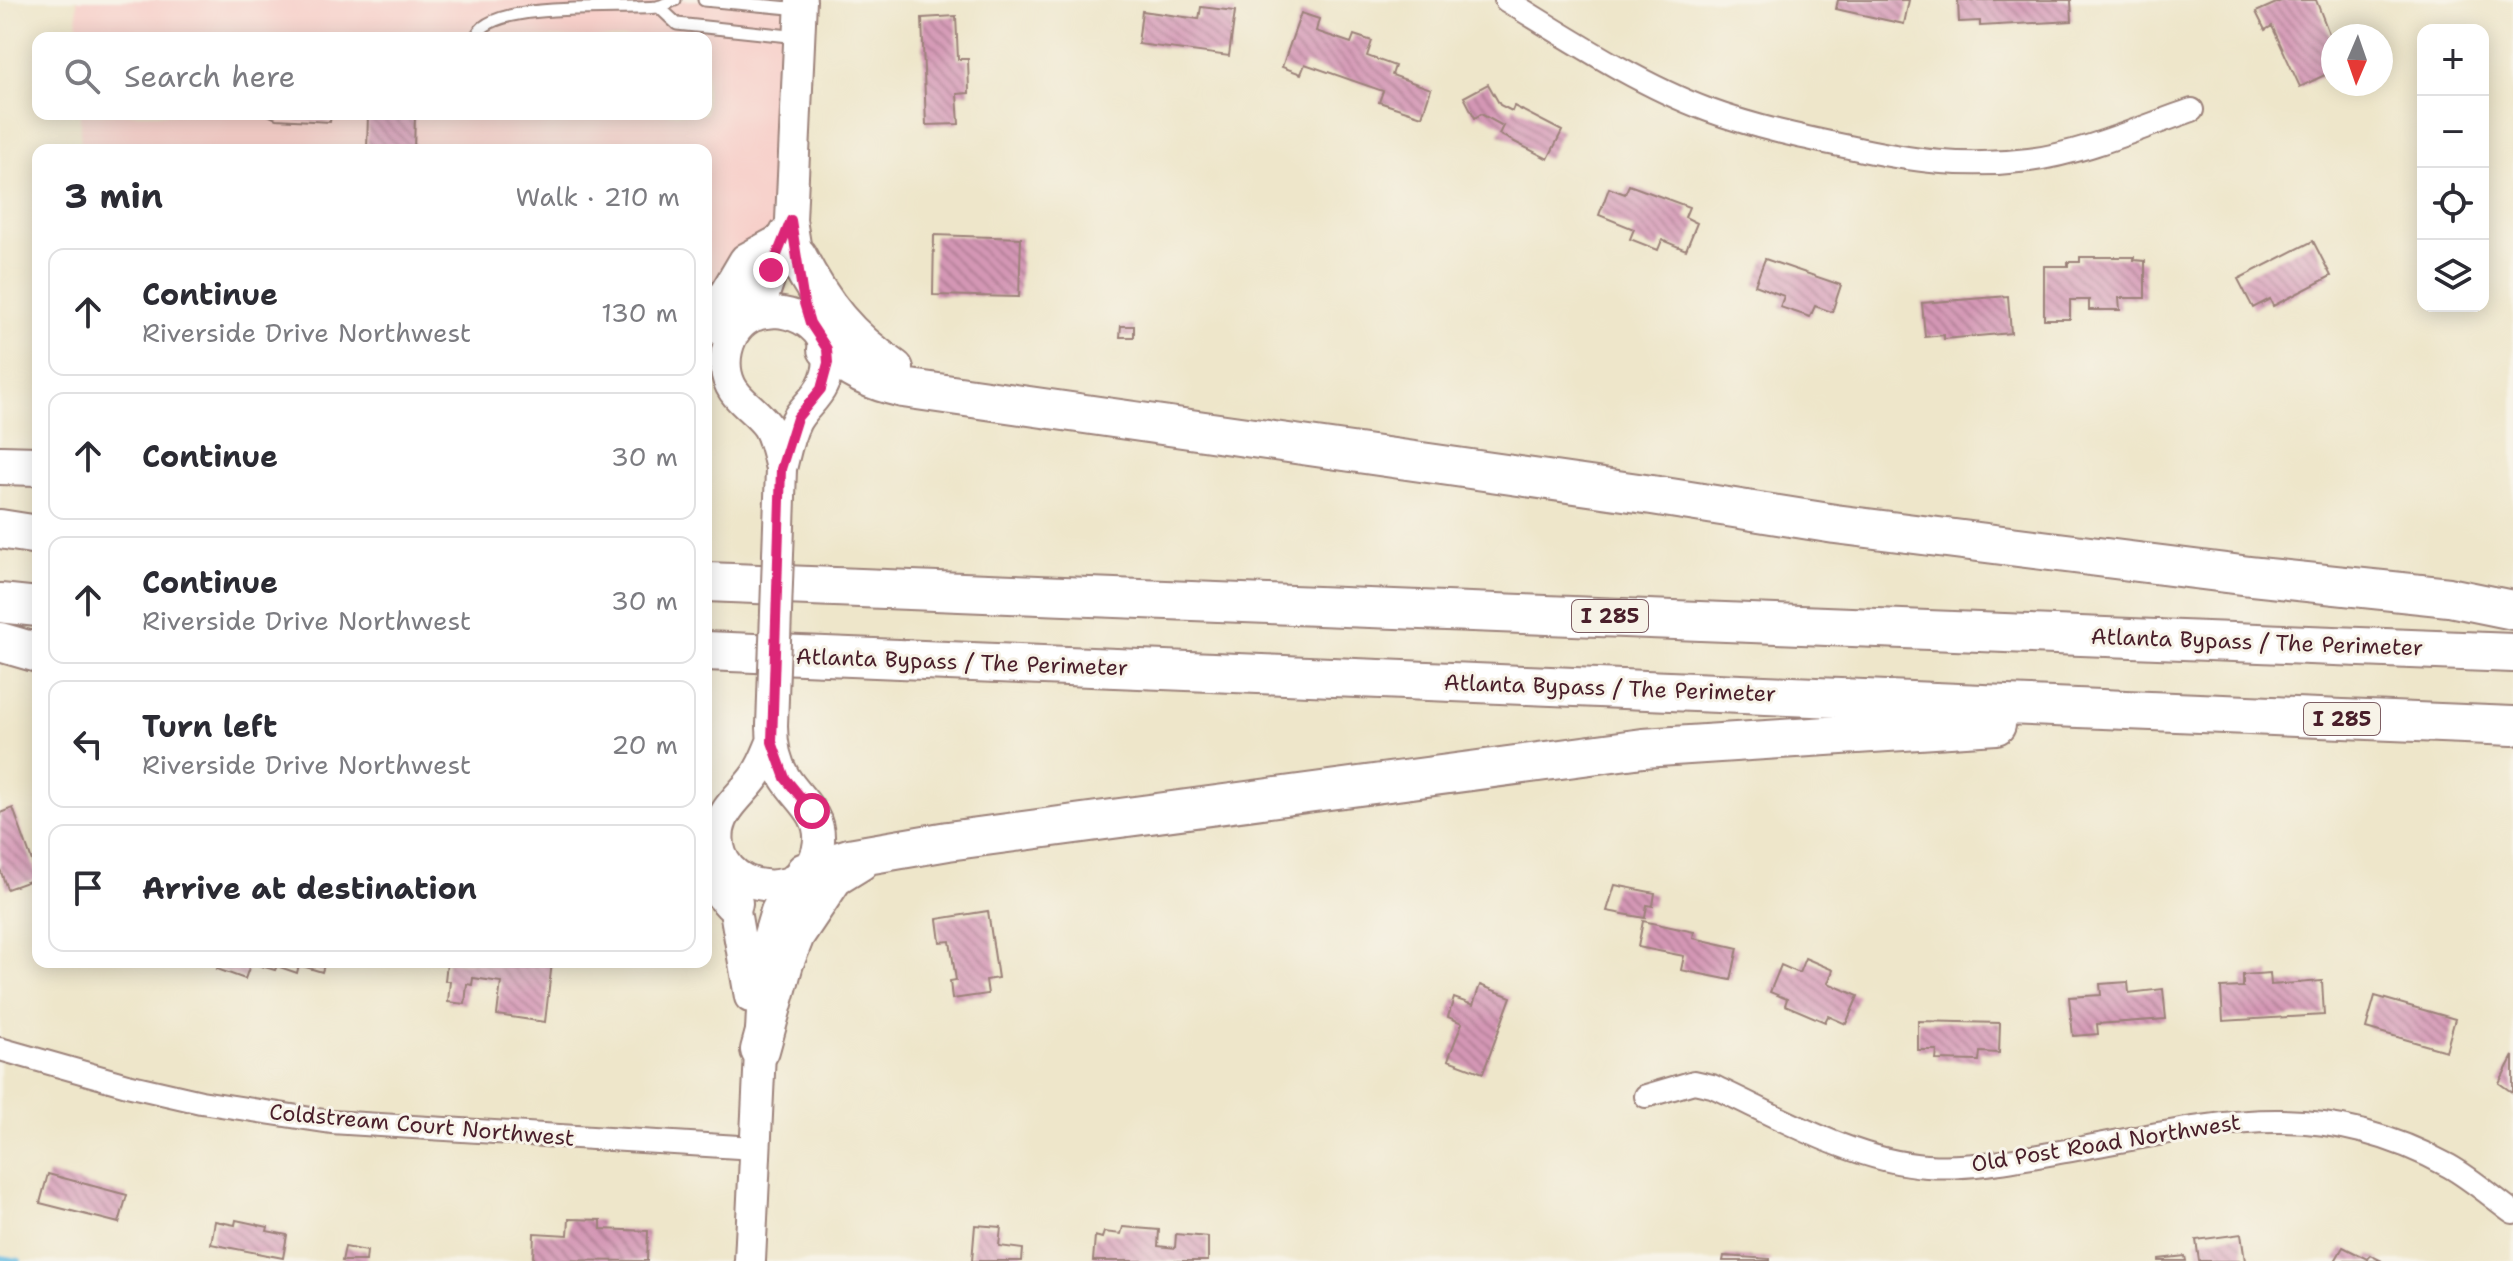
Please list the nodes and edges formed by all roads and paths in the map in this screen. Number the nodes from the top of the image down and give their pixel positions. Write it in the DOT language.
graph roads {
  1 [pos="675,0"];
  2 [pos="704,0"];
  3 [pos="1506,0"];
  4 [pos="659,7"];
  5 [pos="800,15"];
  6 [pos="477,32"];
  7 [pos="2192,110"];
  8 [pos="789,240"];
  9 [pos="725,330"];
  10 [pos="818,336"];
  11 [pos="947,395"];
  12 [pos="0,465"];
  13 [pos="32,466"];
  14 [pos="781,469"];
  15 [pos="0,529"];
  16 [pos="32,534"];
  17 [pos="712,582"];
  18 [pos="0,603"];
  19 [pos="32,606"];
  20 [pos="2513,610"];
  21 [pos="0,642"];
  22 [pos="32,651"];
  23 [pos="712,651"];
  24 [pos="2513,653"];
  25 [pos="2170,712"];
  26 [pos="2513,726"];
  27 [pos="772,734"];
  28 [pos="871,854"];
  29 [pos="715,859"];
  30 [pos="798,876"];
  31 [pos="733,903"];
  32 [pos="0,1049"];
  33 [pos="760,1050"];
  34 [pos="1646,1096"];
  35 [pos="755,1148"];
  36 [pos="2513,1212"];
  37 [pos="750,1261"];
  1 -- 4 [label="lane"];
  2 -- 5 [label="lane"];
  3 -- 7 [label="street"];
  4 -- 5 [label="lane"];
  4 -- 6 [label="lane"];
  5 -- 8 [label="street"];
  8 -- 9 [label="street"];
  8 -- 9 [label="highway"];
  8 -- 10 [label="street"];
  8 -- 11 [label="highway"];
  9 -- 10 [label="street"];
  9 -- 14 [label="street"];
  10 -- 11 [label="highway"];
  10 -- 14 [label="street"];
  11 -- 20 [label="highway"];
  12 -- 13 [label="highway"];
  14 -- 27 [label="street, bridge"];
  15 -- 16 [label="highway"];
  17 -- 24 [label="highway, Atlanta Bypass / The Perimeter / I 285"];
  18 -- 19 [label="highway"];
  21 -- 22 [label="highway"];
  23 -- 25 [label="highway, Atlanta Bypass / The Perimeter / I 285"];
  25 -- 26 [label="highway, Atlanta Bypass / The Perimeter / I 285"];
  25 -- 28 [label="highway"];
  27 -- 29 [label="street"];
  27 -- 30 [label="street"];
  28 -- 30 [label="highway"];
  28 -- 33 [label="highway"];
  29 -- 30 [label="street"];
  29 -- 31 [label="highway"];
  30 -- 33 [label="street"];
  31 -- 33 [label="street"];
  32 -- 35 [label="street, Coldstream Court Northwest"];
  33 -- 35 [label="street"];
  34 -- 36 [label="street, Old Post Road Northwest"];
  35 -- 37 [label="street"];
}
